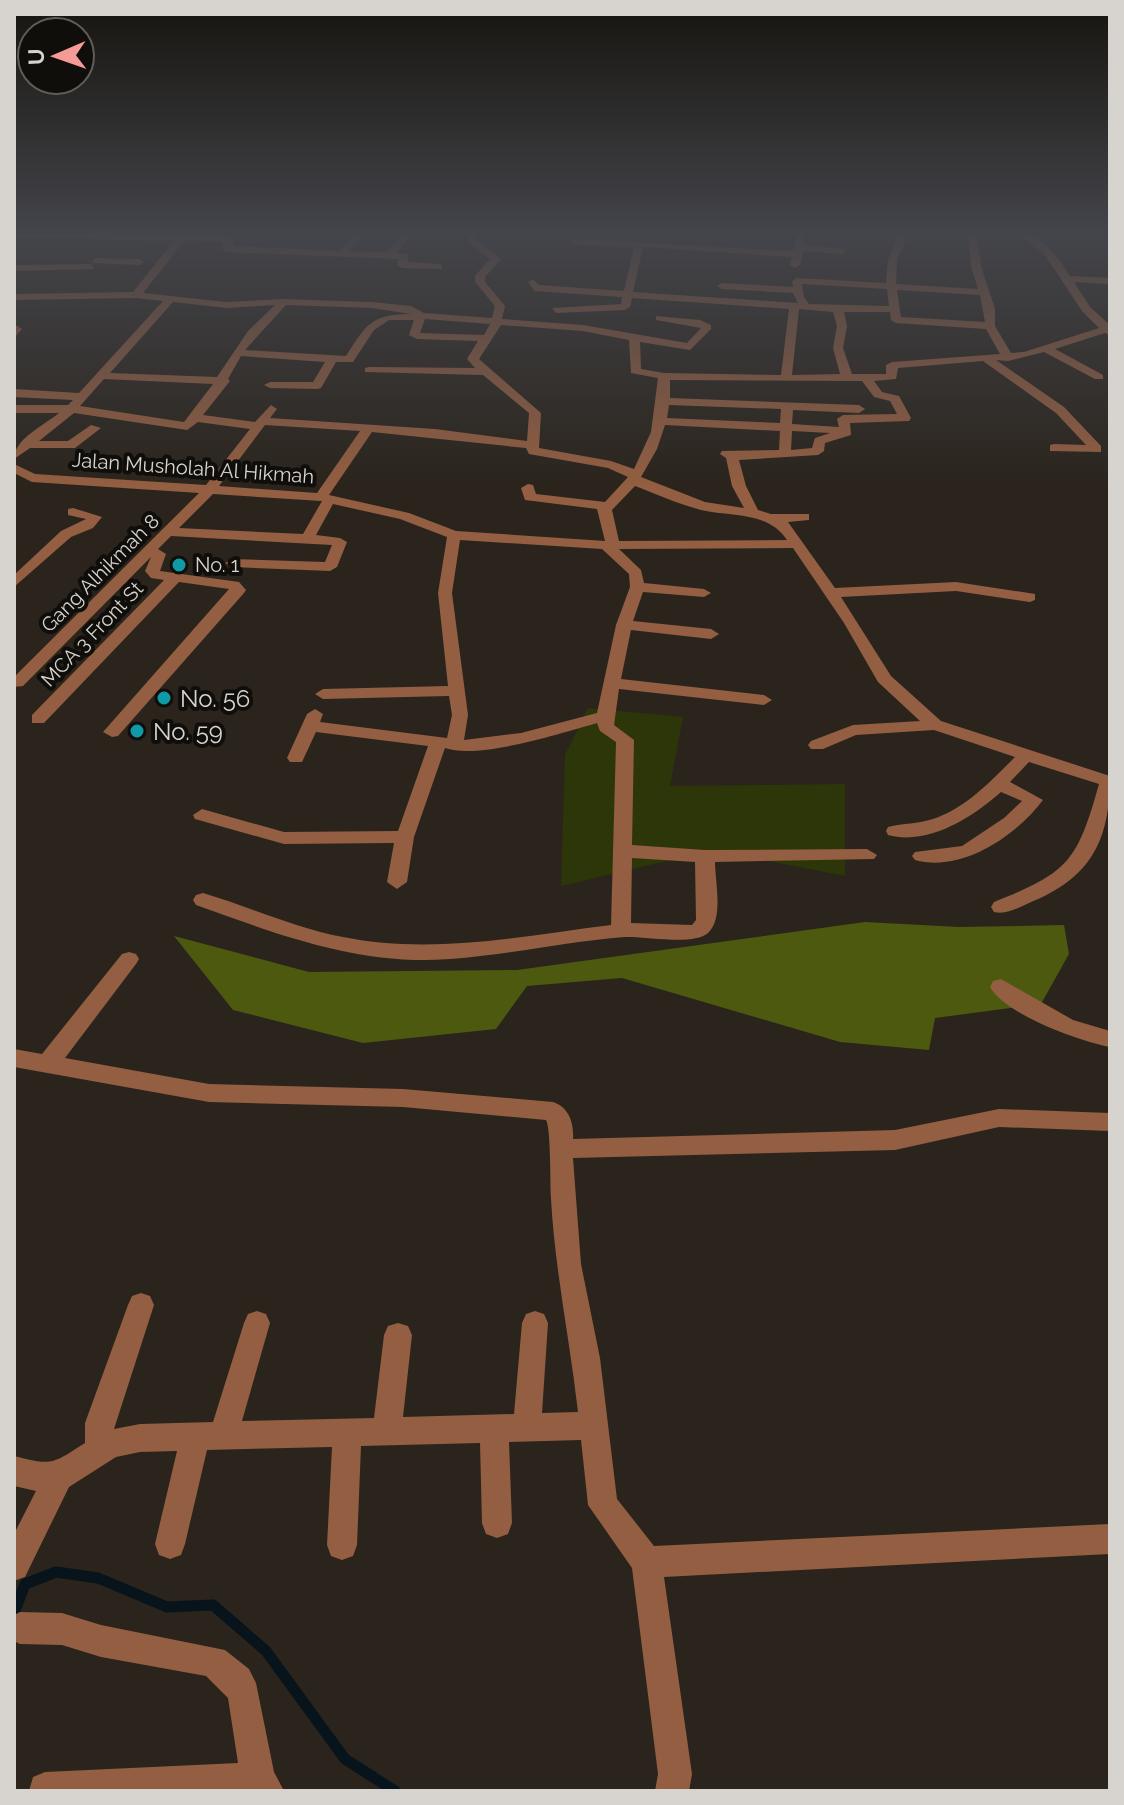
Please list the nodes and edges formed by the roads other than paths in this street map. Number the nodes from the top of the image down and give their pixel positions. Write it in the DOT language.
graph roads {
  1 [pos="154,317"];
  2 [pos="272,317"];
  3 [pos="405,317"];
  4 [pos="421,317"];
  5 [pos="446,317"];
  6 [pos="456,317"];
  7 [pos="497,317"];
  8 [pos="564,317"];
  9 [pos="798,317"];
  10 [pos="840,317"];
  11 [pos="960,317"];
  12 [pos="988,317"];
  13 [pos="660,318"];
  14 [pos="496,323"];
  15 [pos="563,326"];
  16 [pos="990,326"];
  17 [pos="14,327"];
  18 [pos="1108,329"];
  19 [pos="14,335"];
  20 [pos="433,337"];
  21 [pos="488,338"];
  22 [pos="634,338"];
  23 [pos="1046,349"];
  24 [pos="240,353"];
  25 [pos="1008,358"];
  26 [pos="332,359"];
  27 [pos="987,359"];
  28 [pos="113,365"];
  29 [pos="369,370"];
  30 [pos="482,372"];
  31 [pos="102,376"];
  32 [pos="226,376"];
  33 [pos="1099,377"];
  34 [pos="847,378"];
  35 [pos="866,378"];
  36 [pos="786,379"];
  37 [pos="270,385"];
  38 [pos="665,389"];
  39 [pos="14,393"];
  40 [pos="746,394"];
  41 [pos="81,397"];
  42 [pos="787,406"];
  43 [pos="72,408"];
  44 [pos="887,408"];
  45 [pos="14,409"];
  46 [pos="271,409"];
  47 [pos="196,418"];
  48 [pos="662,421"];
  49 [pos="260,424"];
  50 [pos="786,427"];
  51 [pos="95,428"];
  52 [pos="369,428"];
  53 [pos="837,430"];
  54 [pos="14,444"];
  55 [pos="31,444"];
  56 [pos="532,445"];
  57 [pos="1054,448"];
  58 [pos="785,454"];
  59 [pos="14,455"];
  60 [pos="14,468"];
  61 [pos="634,478"];
  62 [pos="106,482"];
  63 [pos="528,488"];
  64 [pos="209,490"];
  65 [pos="325,498"];
  66 [pos="606,508"];
  67 [pos="753,513"];
  68 [pos="804,517"];
  69 [pos="770,518"];
  70 [pos="169,532"];
  71 [pos="454,535"];
  72 [pos="307,538"];
  73 [pos="609,544"];
  74 [pos="799,544"];
  75 [pos="150,552"];
  76 [pos="232,563"];
  77 [pos="175,578"];
  78 [pos="14,583"];
  79 [pos="637,587"];
  80 [pos="704,593"];
  81 [pos="832,593"];
  82 [pos="1030,597"];
  83 [pos="624,625"];
  84 [pos="711,634"];
  85 [pos="17,683"];
  86 [pos="610,683"];
  87 [pos="457,691"];
  88 [pos="323,694"];
  89 [pos="764,700"];
  90 [pos="605,716"];
  91 [pos="38,719"];
  92 [pos="935,725"];
  93 [pos="112,732"];
  94 [pos="446,745"];
  95 [pos="817,745"];
  96 [pos="1025,756"];
  97 [pos="296,758"];
  98 [pos="1110,782"];
  99 [pos="999,784"];
  100 [pos="202,815"];
  101 [pos="895,831"];
  102 [pos="405,837"];
  103 [pos="621,851"];
  104 [pos="867,855"];
  105 [pos="705,856"];
  106 [pos="922,856"];
  107 [pos="397,882"];
  108 [pos="203,900"];
  109 [pos="1001,907"];
  110 [pos="621,930"];
  111 [pos="129,959"];
  112 [pos="1001,987"];
  113 [pos="1110,1039"];
  114 [pos="14,1058"];
  115 [pos="47,1065"];
  116 [pos="1110,1122"];
  117 [pos="560,1149"];
  118 [pos="141,1305"];
  119 [pos="257,1323"];
  120 [pos="535,1323"];
  121 [pos="398,1335"];
  122 [pos="593,1426"];
  123 [pos="527,1427"];
  124 [pos="494,1428"];
  125 [pos="387,1430"];
  126 [pos="347,1433"];
  127 [pos="209,1437"];
  128 [pos="100,1449"];
  129 [pos="14,1471"];
  130 [pos="59,1477"];
  131 [pos="497,1523"];
  132 [pos="1110,1539"];
  133 [pos="170,1544"];
  134 [pos="342,1545"];
  135 [pos="647,1562"];
  136 [pos="14,1566"];
  137 [pos="20,1628"];
  138 [pos="262,1785"];
  139 [pos="45,1789"];
  140 [pos="672,1791"];
  1 -- 28 [label="street, Jalan Musholah Al Hikmah"];
  2 -- 24 [label="street"];
  3 -- 26 [label="street"];
  4 -- 20 [label="street"];
  5 -- 20 [label="street"];
  6 -- 14 [label="street"];
  7 -- 14 [label="street"];
  8 -- 15 [label="street"];
  9 -- 36 [label="street"];
  10 -- 34 [label="street"];
  11 -- 16 [label="street"];
  12 -- 16 [label="street"];
  13 -- 22 [label="street"];
  14 -- 15 [label="street"];
  14 -- 21 [label="street"];
  15 -- 22 [label="street"];
  16 -- 25 [label="street"];
  17 -- 19 [label="street"];
  18 -- 23 [label="street"];
  20 -- 21 [label="street"];
  21 -- 30 [label="street"];
  22 -- 38 [label="street"];
  23 -- 25 [label="street"];
  23 -- 33 [label="street"];
  24 -- 26 [label="street"];
  24 -- 32 [label="street"];
  25 -- 27 [label="street"];
  26 -- 37 [label="street"];
  27 -- 35 [label="street"];
  27 -- 57 [label="street"];
  28 -- 31 [label="street, Jalan Musholah Al Hikmah"];
  28 -- 32 [label="street"];
  29 -- 30 [label="street"];
  30 -- 56 [label="street"];
  31 -- 32 [label="street"];
  31 -- 41 [label="street, Jalan Musholah Al Hikmah"];
  32 -- 47 [label="street"];
  34 -- 35 [label="street"];
  34 -- 36 [label="street"];
  35 -- 58 [label="street"];
  36 -- 38 [label="street"];
  38 -- 40 [label="street"];
  38 -- 42 [label="street"];
  38 -- 48 [label="street"];
  39 -- 41 [label="street"];
  41 -- 43 [label="street, Jalan Musholah Al Hikmah"];
  42 -- 44 [label="street"];
  42 -- 50 [label="street"];
  43 -- 45 [label="street"];
  43 -- 47 [label="street"];
  43 -- 55 [label="street, Jalan Musholah Al Hikmah"];
  46 -- 49 [label="street, Gang Alhikmah 8"];
  47 -- 49 [label="street"];
  48 -- 50 [label="street"];
  48 -- 61 [label="street"];
  49 -- 52 [label="street"];
  49 -- 64 [label="street, Gang Alhikmah 8"];
  50 -- 53 [label="street"];
  50 -- 58 [label="street"];
  51 -- 55 [label="street"];
  52 -- 56 [label="street"];
  52 -- 65 [label="street"];
  54 -- 55 [label="street"];
  55 -- 59 [label="street, Jalan Musholah Al Hikmah"];
  56 -- 61 [label="street"];
  58 -- 67 [label="street"];
  60 -- 62 [label="street, Jalan Musholah Al Hikmah"];
  61 -- 66 [label="street"];
  61 -- 67 [label="street"];
  62 -- 64 [label="street, Jalan Musholah Al Hikmah"];
  62 -- 78 [label="street"];
  63 -- 66 [label="street"];
  64 -- 65 [label="street, Jalan Musholah Al Hikmah"];
  64 -- 70 [label="street, Gang Alhikmah 8"];
  65 -- 71 [label="street, Jalan Musholah Al Hikmah"];
  65 -- 72 [label="street"];
  66 -- 73 [label="street"];
  67 -- 69 [label="street"];
  68 -- 69 [label="street"];
  69 -- 74 [label="street"];
  70 -- 72 [label="street"];
  70 -- 75 [label="street, Gang Alhikmah 8"];
  71 -- 73 [label="street, Jalan Musholah Al Hikmah"];
  71 -- 87 [label="street"];
  72 -- 76 [label="street"];
  73 -- 74 [label="street, Jalan Musholah Al Hikmah"];
  73 -- 79 [label="street"];
  74 -- 81 [label="street"];
  75 -- 77 [label="street"];
  75 -- 85 [label="street, Gang Alhikmah 8"];
  77 -- 91 [label="street, MCA 3 Front St"];
  77 -- 93 [label="street"];
  79 -- 80 [label="street"];
  79 -- 83 [label="street"];
  81 -- 82 [label="street"];
  81 -- 92 [label="street"];
  83 -- 84 [label="street"];
  83 -- 86 [label="street"];
  86 -- 89 [label="street"];
  86 -- 90 [label="street"];
  87 -- 88 [label="street"];
  87 -- 94 [label="street"];
  90 -- 94 [label="street"];
  90 -- 103 [label="street"];
  92 -- 95 [label="street"];
  92 -- 96 [label="street"];
  94 -- 97 [label="street"];
  94 -- 102 [label="street"];
  96 -- 98 [label="street"];
  96 -- 99 [label="street"];
  98 -- 109 [label="street"];
  99 -- 101 [label="street"];
  99 -- 106 [label="street"];
  100 -- 102 [label="street"];
  102 -- 107 [label="street"];
  103 -- 105 [label="street"];
  103 -- 110 [label="street"];
  104 -- 105 [label="street"];
  105 -- 110 [label="street"];
  108 -- 110 [label="street"];
  111 -- 115 [label="street"];
  112 -- 113 [label="street"];
  114 -- 115 [label="street"];
  115 -- 117 [label="street"];
  116 -- 117 [label="street"];
  117 -- 122 [label="street"];
  118 -- 128 [label="street"];
  119 -- 127 [label="street"];
  120 -- 123 [label="street"];
  121 -- 125 [label="street"];
  122 -- 123 [label="street"];
  122 -- 135 [label="street"];
  123 -- 124 [label="street"];
  124 -- 125 [label="street"];
  124 -- 131 [label="street"];
  125 -- 126 [label="street"];
  126 -- 127 [label="street"];
  126 -- 134 [label="street"];
  127 -- 128 [label="street"];
  127 -- 133 [label="street"];
  128 -- 130 [label="street"];
  129 -- 130 [label="street"];
  130 -- 136 [label="street"];
  132 -- 135 [label="street"];
  135 -- 140 [label="street"];
  137 -- 138 [label="street"];
  138 -- 139 [label="street"];
}
